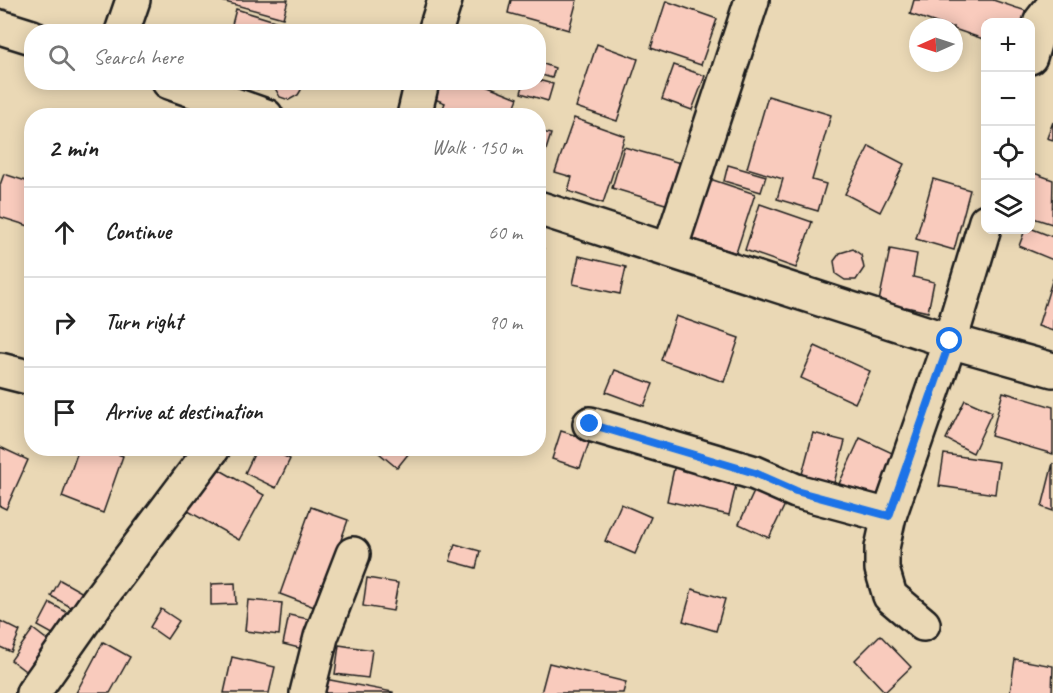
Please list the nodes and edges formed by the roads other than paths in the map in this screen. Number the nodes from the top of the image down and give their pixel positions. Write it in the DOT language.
graph roads {
  1 [pos="133,0"];
  2 [pos="445,0"];
  3 [pos="752,0"];
  4 [pos="1053,6"];
  5 [pos="125,24"];
  6 [pos="438,24"];
  7 [pos="0,27"];
  8 [pos="24,34"];
  9 [pos="1035,41"];
  10 [pos="192,90"];
  11 [pos="420,90"];
  12 [pos="243,108"];
  13 [pos="416,108"];
  14 [pos="546,210"];
  15 [pos="982,234"];
  16 [pos="670,249"];
  17 [pos="950,341"];
  18 [pos="0,370"];
  19 [pos="1053,370"];
  20 [pos="24,376"];
  21 [pos="590,424"];
  22 [pos="207,456"];
  23 [pos="889,516"];
  24 [pos="353,554"];
  25 [pos="923,624"];
  26 [pos="33,693"];
  27 [pos="308,693"];
  1 -- 5 [label="street"];
  2 -- 6 [label="street"];
  3 -- 16 [label="street"];
  4 -- 9 [label="street"];
  7 -- 8 [label="street"];
  10 -- 12 [label="street"];
  11 -- 13 [label="street"];
  14 -- 16 [label="street"];
  15 -- 17 [label="street"];
  16 -- 17 [label="street"];
  17 -- 19 [label="street"];
  17 -- 23 [label="street"];
  18 -- 20 [label="street"];
  21 -- 23 [label="street"];
  22 -- 26 [label="street"];
  23 -- 25 [label="street"];
  24 -- 27 [label="street"];
}
